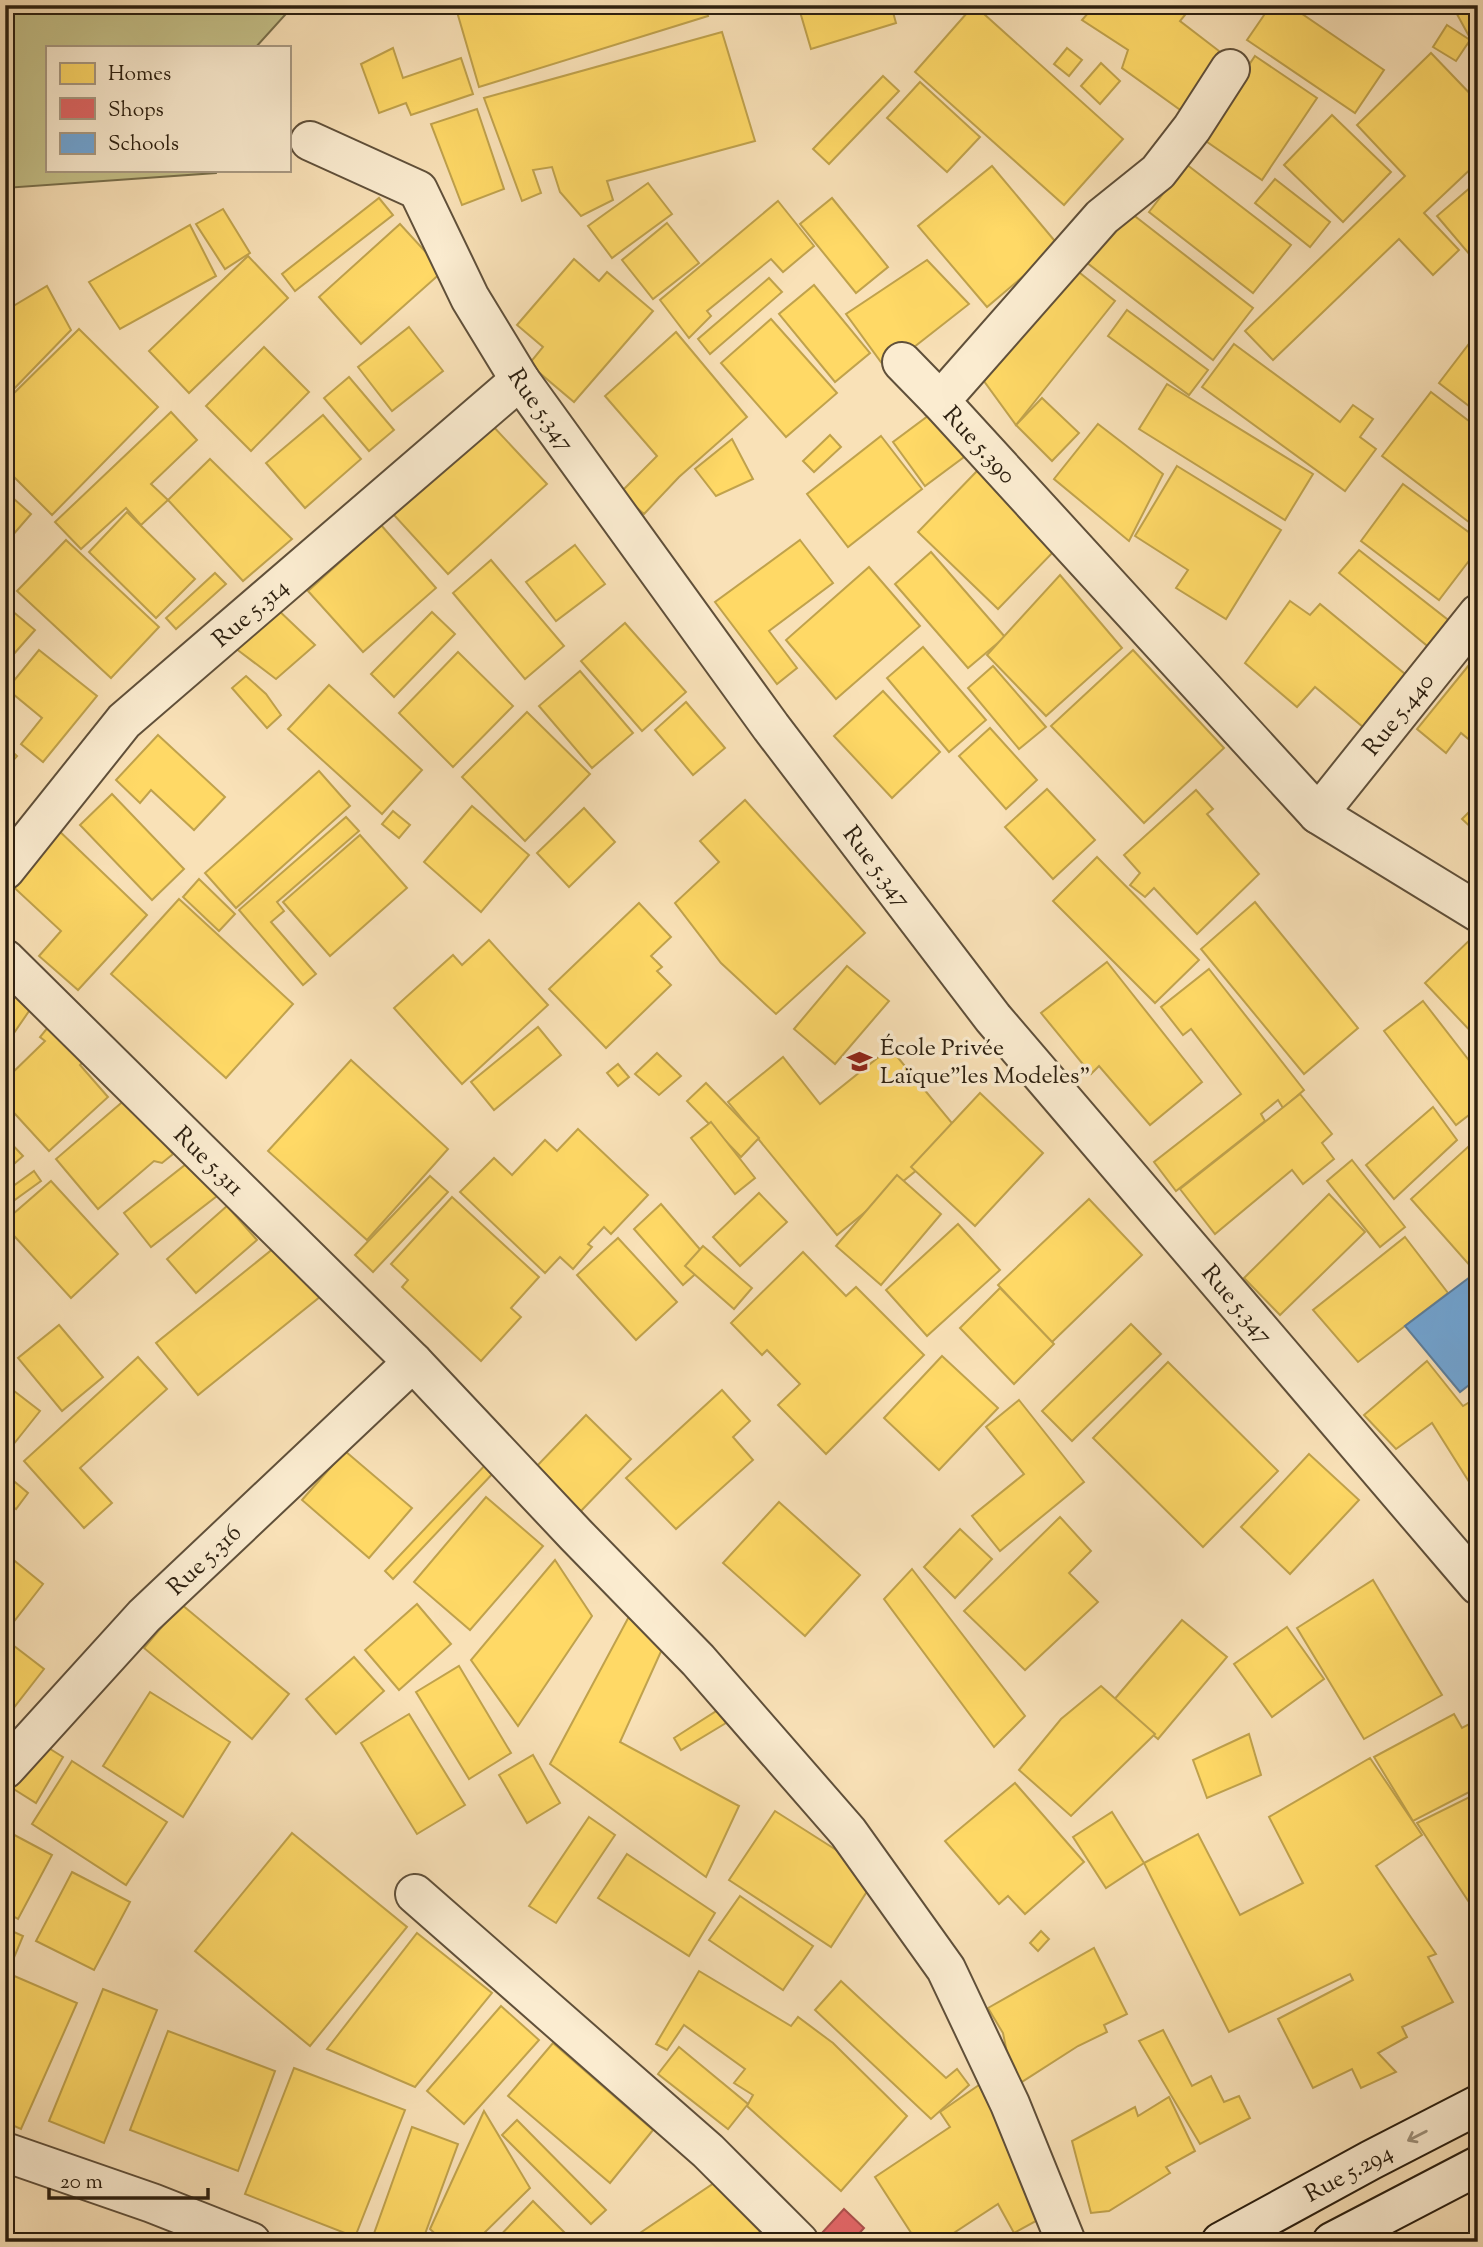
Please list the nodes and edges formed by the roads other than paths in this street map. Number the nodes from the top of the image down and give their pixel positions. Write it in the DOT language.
graph roads {
  1 [pos="1230,69"];
  2 [pos="310,141"];
  3 [pos="902,362"];
  4 [pos="520,380"];
  5 [pos="940,401"];
  6 [pos="1478,614"];
  7 [pos="1318,814"];
  8 [pos="5,870"];
  9 [pos="1478,912"];
  10 [pos="5,959"];
  11 [pos="413,1362"];
  12 [pos="1478,1585"];
  13 [pos="5,1769"];
  14 [pos="415,1894"];
  15 [pos="1478,2105"];
  16 [pos="5,2152"];
  17 [pos="1478,2165"];
  18 [pos="251,2242"];
  19 [pos="799,2242"];
  20 [pos="1066,2242"];
  21 [pos="1221,2242"];
  22 [pos="1332,2242"];
  1 -- 5 [label="street, Rue 5.390"];
  2 -- 4 [label="street, Rue 5.347"];
  3 -- 5 [label="street"];
  4 -- 8 [label="street, Rue 5.314"];
  4 -- 12 [label="street, Rue 5.347"];
  5 -- 7 [label="street, Rue 5.390"];
  6 -- 7 [label="street, Rue 5.440"];
  7 -- 9 [label="street, Rue 5.390"];
  10 -- 11 [label="street, Rue 5.311"];
  11 -- 13 [label="street, Rue 5.316"];
  11 -- 20 [label="street, Rue 5.311"];
  14 -- 19 [label="street"];
  15 -- 21 [label="street, Rue 5.294, one-way"];
  16 -- 18 [label="street"];
  17 -- 22 [label="street"];
}
